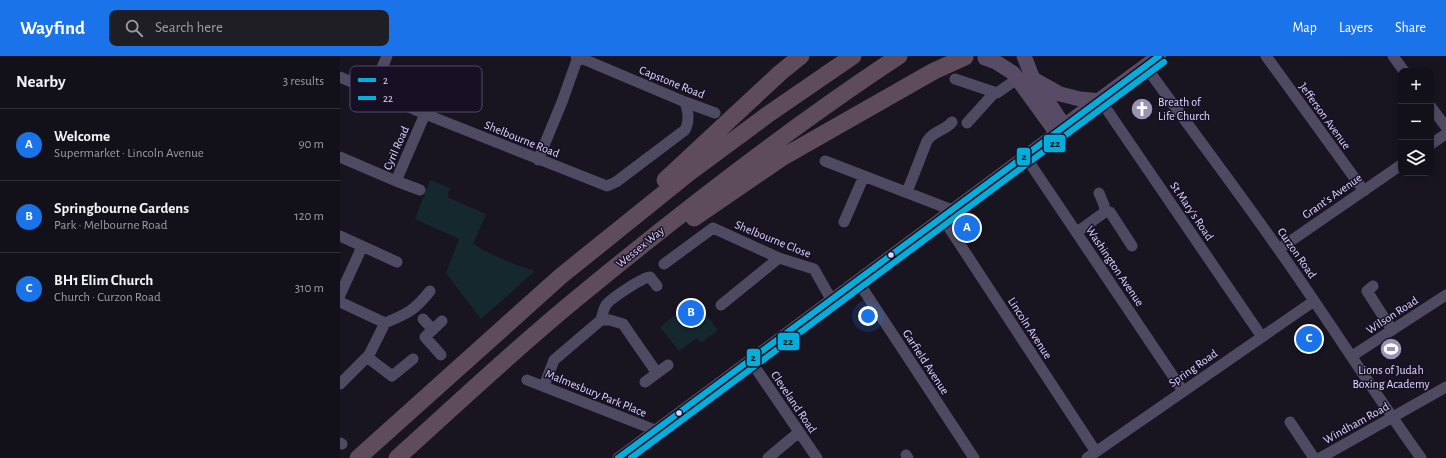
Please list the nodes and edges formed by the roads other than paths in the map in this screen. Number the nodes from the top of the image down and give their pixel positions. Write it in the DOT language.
graph roads {
  1 [pos="387,56"];
  2 [pos="577,56"];
  3 [pos="801,56"];
  4 [pos="853,56"];
  5 [pos="899,56"];
  6 [pos="1024,56"];
  7 [pos="1266,56"];
  8 [pos="1393,56"];
  9 [pos="965,57"];
  10 [pos="991,57"];
  11 [pos="1152,60"];
  12 [pos="383,66"];
  13 [pos="1402,68"];
  14 [pos="340,77"];
  15 [pos="955,79"];
  16 [pos="1017,79"];
  17 [pos="1033,79"];
  18 [pos="350,81"];
  19 [pos="995,92"];
  20 [pos="1100,101"];
  21 [pos="685,102"];
  22 [pos="1434,111"];
  23 [pos="420,112"];
  24 [pos="715,113"];
  25 [pos="425,114"];
  26 [pos="952,122"];
  27 [pos="967,123"];
  28 [pos="1446,127"];
  29 [pos="1060,129"];
  30 [pos="1446,134"];
  31 [pos="1434,142"];
  32 [pos="1025,156"];
  33 [pos="340,157"];
  34 [pos="538,160"];
  35 [pos="825,161"];
  36 [pos="1398,167"];
  37 [pos="864,176"];
  38 [pos="396,181"];
  39 [pos="420,190"];
  40 [pos="1364,191"];
  41 [pos="907,192"];
  42 [pos="1099,193"];
  43 [pos="952,210"];
  44 [pos="1105,212"];
  45 [pos="942,217"];
  46 [pos="844,222"];
  47 [pos="1077,232"];
  48 [pos="340,236"];
  49 [pos="1132,246"];
  50 [pos="362,247"];
  51 [pos="1279,249"];
  52 [pos="779,258"];
  53 [pos="397,262"];
  54 [pos="664,264"];
  55 [pos="561,276"];
  56 [pos="857,280"];
  57 [pos="657,286"];
  58 [pos="1373,286"];
  59 [pos="430,291"];
  60 [pos="1446,294"];
  61 [pos="340,295"];
  62 [pos="580,296"];
  63 [pos="832,299"];
  64 [pos="1314,301"];
  65 [pos="340,302"];
  66 [pos="721,305"];
  67 [pos="423,319"];
  68 [pos="601,320"];
  69 [pos="442,321"];
  70 [pos="385,323"];
  71 [pos="433,330"];
  72 [pos="1392,330"];
  73 [pos="1262,337"];
  74 [pos="441,355"];
  75 [pos="1352,356"];
  76 [pos="367,357"];
  77 [pos="413,359"];
  78 [pos="750,360"];
  79 [pos="668,365"];
  80 [pos="656,373"];
  81 [pos="527,380"];
  82 [pos="646,382"];
  83 [pos="340,384"];
  84 [pos="544,386"];
  85 [pos="1446,387"];
  86 [pos="1183,392"];
  87 [pos="1392,418"];
  88 [pos="1290,422"];
  89 [pos="655,430"];
  90 [pos="799,432"];
  91 [pos="1091,455"];
  92 [pos="358,458"];
  93 [pos="397,458"];
  94 [pos="618,458"];
  95 [pos="768,458"];
  96 [pos="817,458"];
  97 [pos="974,458"];
  98 [pos="1314,458"];
  99 [pos="1320,458"];
  100 [pos="1421,458"];
  1 -- 12 [label="street"];
  2 -- 21 [label="street, Capstone Road"];
  2 -- 34 [label="street"];
  3 -- 55 [label="highway"];
  4 -- 55 [label="highway"];
  5 -- 62 [label="highway, Wessex Way"];
  6 -- 17 [label="main road"];
  7 -- 40 [label="street, Jefferson Avenue"];
  8 -- 13 [label="street"];
  9 -- 10 [label="main road"];
  9 -- 62 [label="highway"];
  10 -- 16 [label="main road"];
  11 -- 20 [label="main road"];
  11 -- 51 [label="street, Curzon Road"];
  14 -- 18 [label="street, Shelbourne Road"];
  15 -- 19 [label="street"];
  16 -- 19 [label="street"];
  16 -- 29 [label="main road"];
  17 -- 20 [label="main road"];
  17 -- 29 [label="main road"];
  19 -- 27 [label="street"];
  20 -- 29 [label="main road"];
  20 -- 73 [label="street, St Mary's Road"];
  21 -- 24 [label="street, Capstone Road"];
  21 -- 34 [label="street, Shelbourne Road"];
  22 -- 28 [label="street"];
  23 -- 25 [label="street, Shelbourne Road"];
  25 -- 34 [label="street, Shelbourne Road"];
  25 -- 38 [label="street, Cyril Road"];
  26 -- 41 [label="street"];
  29 -- 32 [label="street"];
  30 -- 31 [label="street"];
  32 -- 43 [label="street"];
  32 -- 47 [label="street, Washington Avenue"];
  33 -- 38 [label="street, Cyril Road"];
  35 -- 37 [label="street"];
  36 -- 40 [label="street, Grant's Avenue"];
  37 -- 41 [label="street"];
  37 -- 46 [label="street"];
  38 -- 39 [label="street"];
  40 -- 51 [label="street, Grant's Avenue"];
  41 -- 43 [label="street"];
  42 -- 44 [label="street"];
  43 -- 45 [label="street"];
  44 -- 47 [label="street"];
  44 -- 49 [label="street"];
  45 -- 56 [label="street"];
  45 -- 91 [label="street, Lincoln Avenue"];
  47 -- 86 [label="street, Washington Avenue"];
  48 -- 50 [label="street"];
  50 -- 53 [label="street"];
  50 -- 61 [label="street"];
  51 -- 64 [label="street, Curzon Road"];
  52 -- 54 [label="street, Shelbourne Close"];
  52 -- 63 [label="street, Shelbourne Close"];
  52 -- 66 [label="street"];
  55 -- 92 [label="highway"];
  56 -- 63 [label="street"];
  56 -- 97 [label="street, Garfield Avenue"];
  57 -- 68 [label="street"];
  58 -- 72 [label="street"];
  59 -- 70 [label="street"];
  60 -- 72 [label="street, Wilson Road"];
  62 -- 93 [label="highway, Wessex Way"];
  63 -- 78 [label="street"];
  64 -- 73 [label="street, Spring Road"];
  64 -- 75 [label="street, Curzon Road"];
  65 -- 70 [label="street"];
  67 -- 71 [label="street"];
  68 -- 80 [label="street"];
  68 -- 84 [label="street"];
  69 -- 71 [label="street"];
  70 -- 76 [label="street"];
  71 -- 74 [label="street"];
  72 -- 75 [label="street, Wilson Road"];
  73 -- 86 [label="street, Spring Road"];
  75 -- 87 [label="street, Curzon Road"];
  76 -- 77 [label="street"];
  76 -- 83 [label="street"];
  78 -- 89 [label="street"];
  78 -- 90 [label="street, Cleveland Road"];
  79 -- 80 [label="street"];
  80 -- 82 [label="street"];
  81 -- 84 [label="street, Malmesbury Park Place"];
  84 -- 89 [label="street, Malmesbury Park Place"];
  85 -- 87 [label="street, Windham Road"];
  86 -- 91 [label="street, Spring Road"];
  87 -- 99 [label="street, Windham Road"];
  87 -- 100 [label="street, Curzon Road"];
  88 -- 98 [label="street"];
  89 -- 94 [label="street"];
  90 -- 95 [label="street"];
  90 -- 96 [label="street, Cleveland Road"];
}
